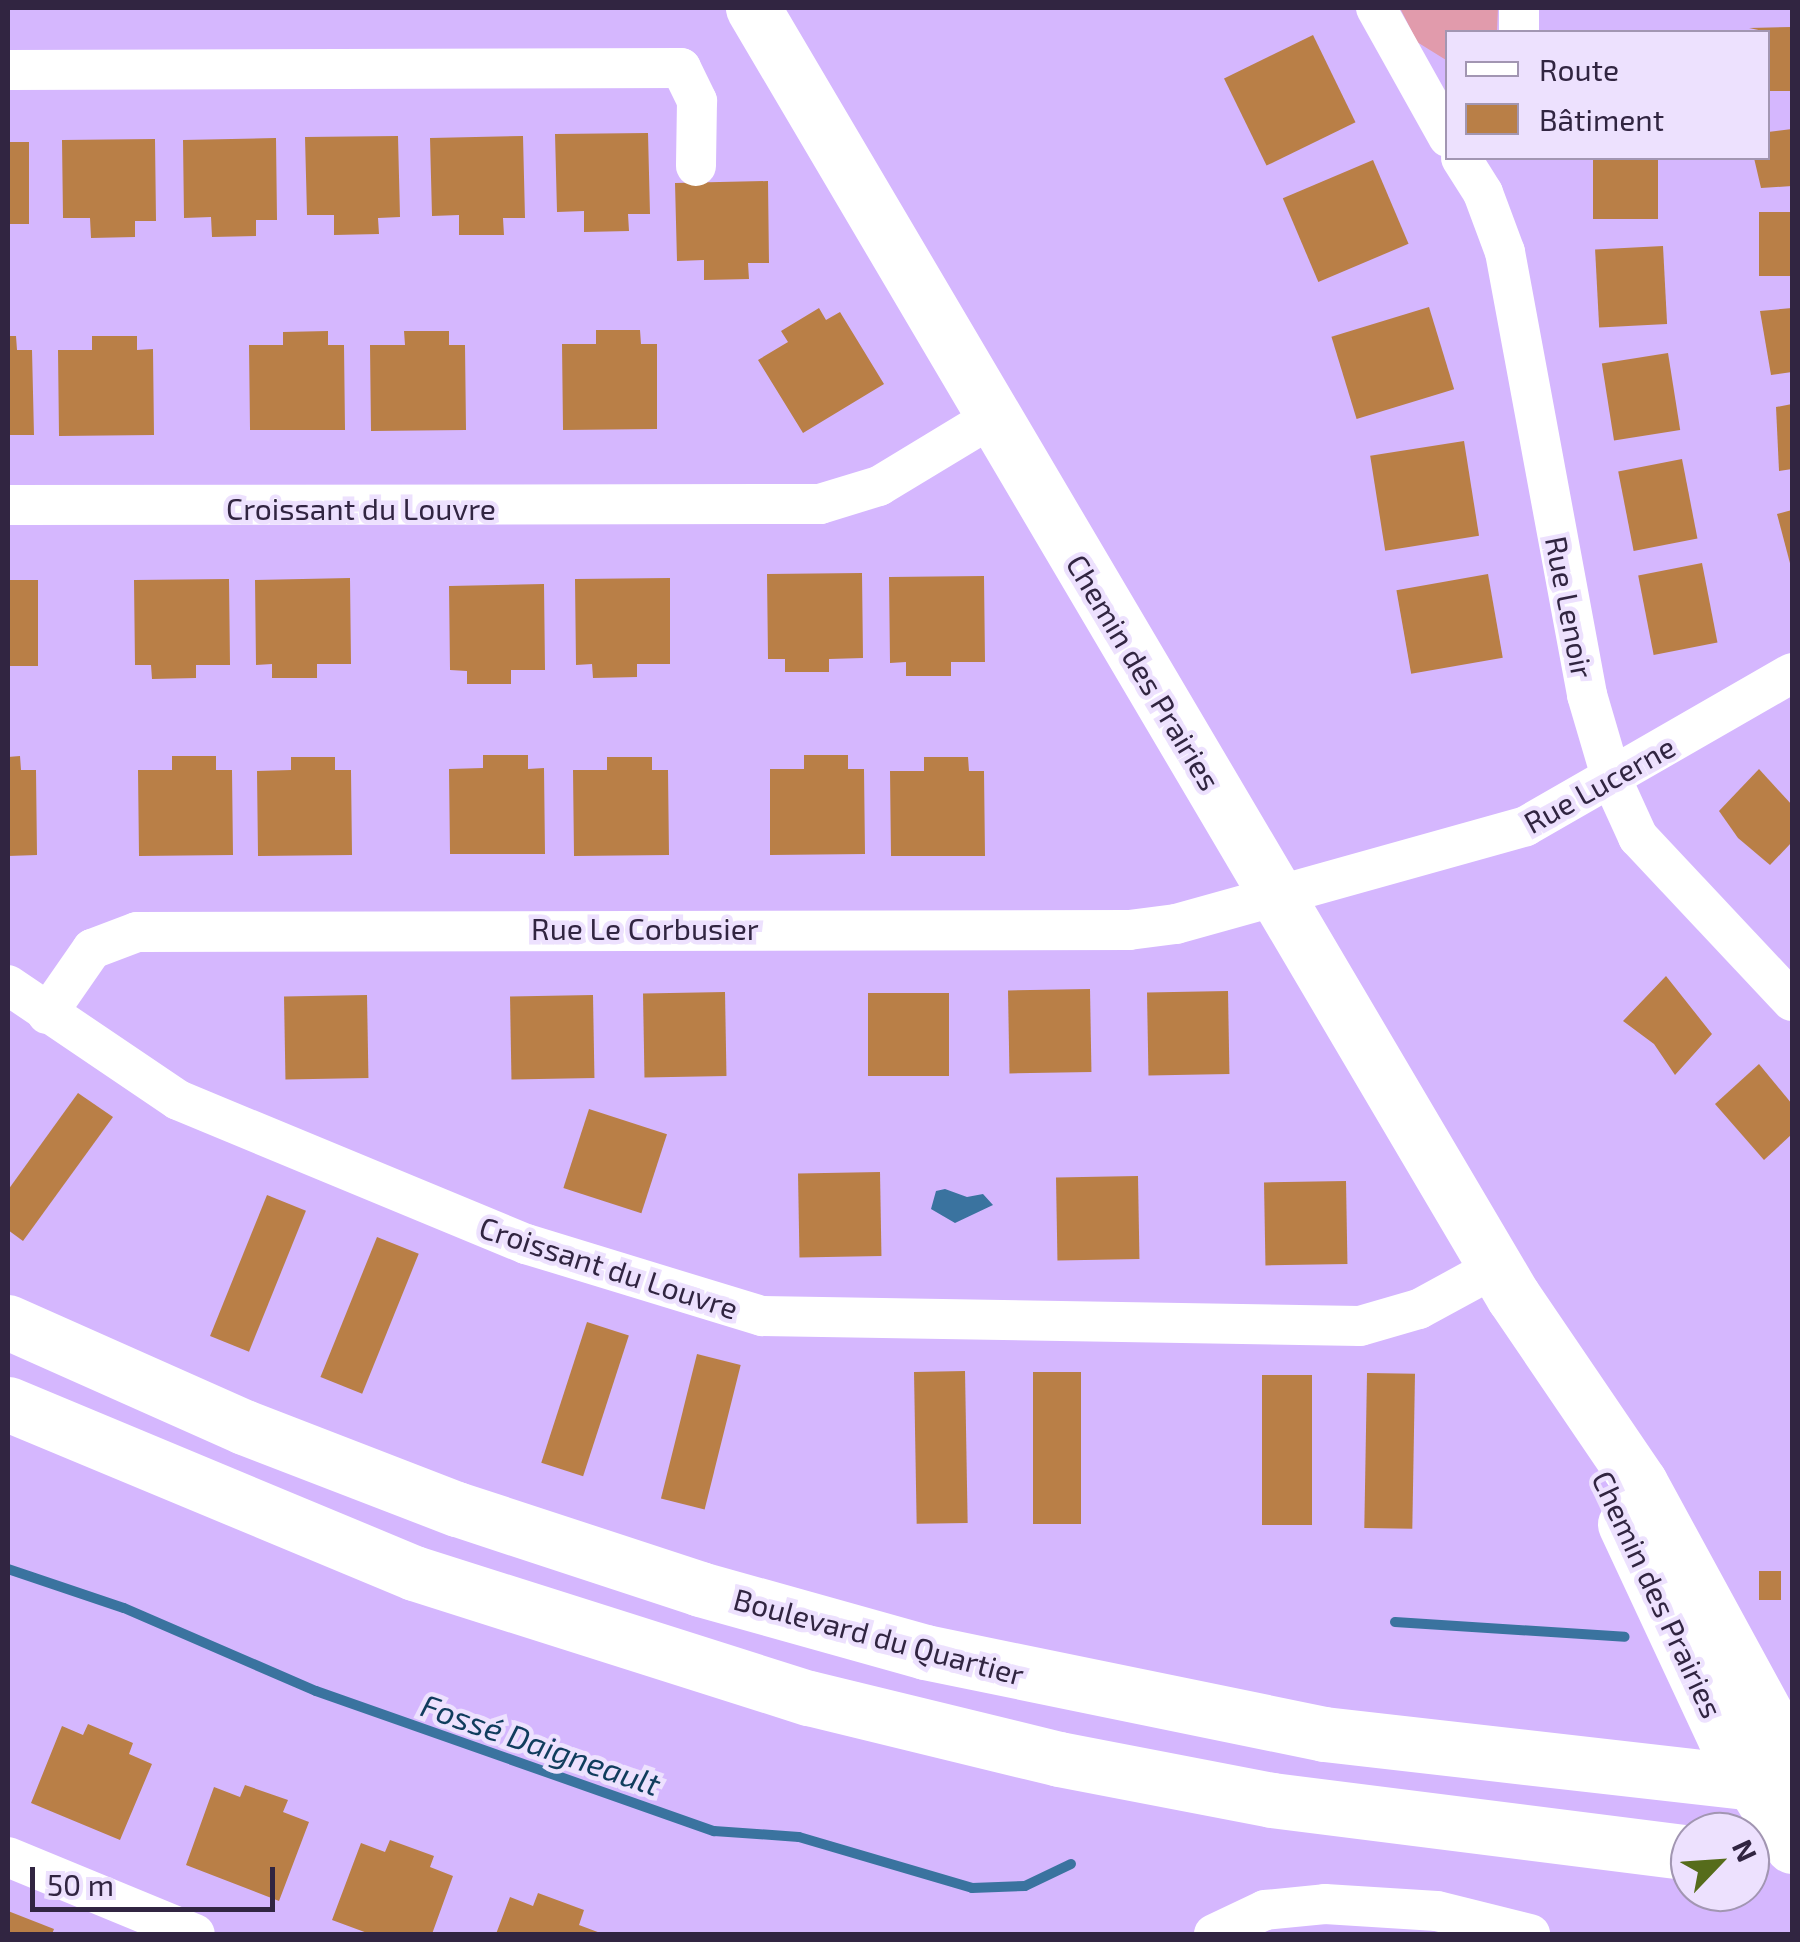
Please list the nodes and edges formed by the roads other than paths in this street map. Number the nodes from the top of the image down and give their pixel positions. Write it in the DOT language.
graph roads {
  1 [pos="753,8"];
  2 [pos="1376,8"];
  3 [pos="8,70"];
  4 [pos="1445,132"];
  5 [pos="1463,160"];
  6 [pos="696,166"];
  7 [pos="1489,176"];
  8 [pos="993,417"];
  9 [pos="8,505"];
  10 [pos="1792,673"];
  11 [pos="1612,780"];
  12 [pos="1276,894"];
  13 [pos="8,985"];
  14 [pos="1792,1001"];
  15 [pos="47,1014"];
  16 [pos="1496,1268"];
  17 [pos="8,1322"];
  18 [pos="8,1404"];
  19 [pos="1782,1790"];
  20 [pos="1792,1846"];
  21 [pos="1670,1850"];
  22 [pos="8,1856"];
  23 [pos="195,1934"];
  24 [pos="1214,1934"];
  25 [pos="1530,1934"];
  1 -- 8 [label="main road, Chemin des Prairies"];
  2 -- 4 [label="street"];
  3 -- 6 [label="street"];
  5 -- 7 [label="street, Rue Lenoir"];
  7 -- 11 [label="street, Rue Lenoir"];
  8 -- 9 [label="street, Croissant du Louvre"];
  8 -- 12 [label="main road, Chemin des Prairies"];
  10 -- 11 [label="street, Rue Lucerne"];
  11 -- 12 [label="street, Rue Lucerne"];
  11 -- 14 [label="street, Rue Lenoir"];
  12 -- 15 [label="street, Rue Le Corbusier"];
  12 -- 16 [label="main road, Chemin des Prairies"];
  13 -- 15 [label="street, Croissant du Louvre"];
  15 -- 16 [label="street, Croissant du Louvre"];
  16 -- 19 [label="main road, Chemin des Prairies"];
  17 -- 19 [label="main road, Boulevard du Quartier"];
  18 -- 21 [label="main road"];
  19 -- 20 [label="main road, Chemin des Prairies"];
  22 -- 23 [label="street"];
  24 -- 25 [label="street"];
}
